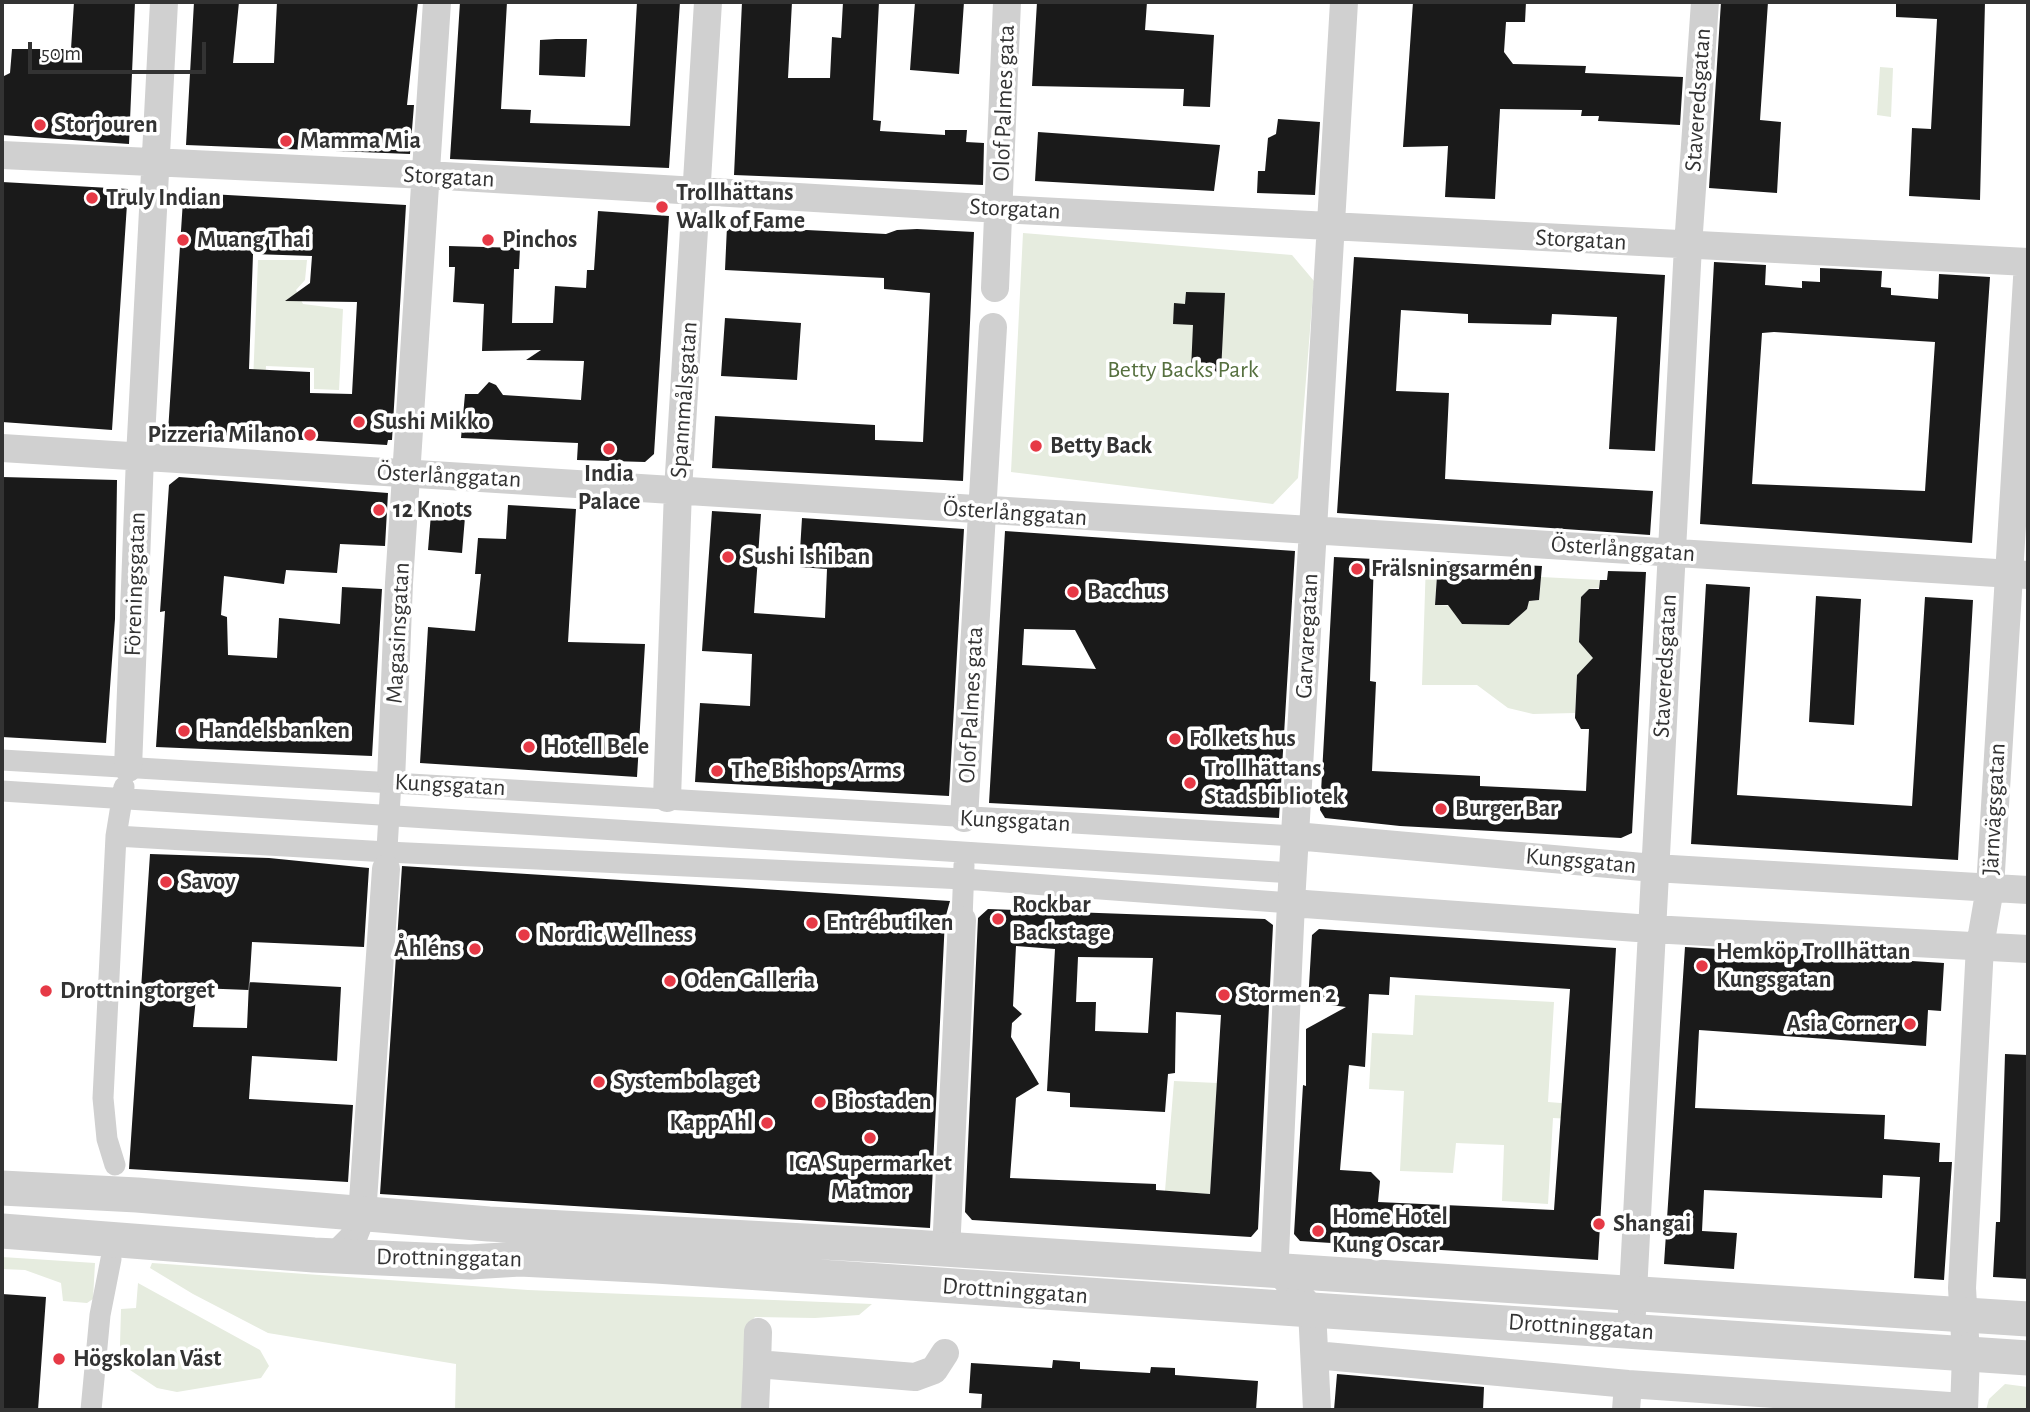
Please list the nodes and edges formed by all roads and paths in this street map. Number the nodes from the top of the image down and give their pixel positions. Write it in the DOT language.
graph roads {
  1 [pos="164,2"];
  2 [pos="437,2"];
  3 [pos="708,2"];
  4 [pos="1007,2"];
  5 [pos="1345,2"];
  6 [pos="1704,2"];
  7 [pos="2,155"];
  8 [pos="155,163"];
  9 [pos="427,175"];
  10 [pos="697,192"];
  11 [pos="1000,209"];
  12 [pos="1331,225"];
  13 [pos="1688,246"];
  14 [pos="2028,262"];
  15 [pos="996,288"];
  16 [pos="993,327"];
  17 [pos="2,447"];
  18 [pos="140,457"];
  19 [pos="406,473"];
  20 [pos="678,490"];
  21 [pos="982,511"];
  22 [pos="1312,531"];
  23 [pos="1673,551"];
  24 [pos="2019,575"];
  25 [pos="2,760"];
  26 [pos="128,768"];
  27 [pos="391,781"];
  28 [pos="2,791"];
  29 [pos="667,798"];
  30 [pos="122,799"];
  31 [pos="388,816"];
  32 [pos="964,818"];
  33 [pos="116,836"];
  34 [pos="1295,836"];
  35 [pos="964,850"];
  36 [pos="386,860"];
  37 [pos="1654,868"];
  38 [pos="1293,873"];
  39 [pos="964,879"];
  40 [pos="1990,888"];
  41 [pos="2028,890"];
  42 [pos="1291,903"];
  43 [pos="962,920"];
  44 [pos="1651,929"];
  45 [pos="1980,946"];
  46 [pos="2028,949"];
  47 [pos="116,1165"];
  48 [pos="2,1188"];
  49 [pos="362,1215"];
  50 [pos="2,1231"];
  51 [pos="946,1251"];
  52 [pos="336,1255"];
  53 [pos="111,1259"];
  54 [pos="1279,1270"];
  55 [pos="1633,1292"];
  56 [pos="1312,1310"];
  57 [pos="1965,1315"];
  58 [pos="2028,1319"];
  59 [pos="1631,1331"];
  60 [pos="758,1332"];
  61 [pos="945,1353"];
  62 [pos="1966,1354"];
  63 [pos="1315,1355"];
  64 [pos="2028,1358"];
  65 [pos="757,1364"];
  66 [pos="1627,1397"];
  67 [pos="1964,1408"];
  68 [pos="91,1410"];
  69 [pos="755,1410"];
  70 [pos="1317,1410"];
  1 -- 8 [label="street, Föreningsgatan"];
  2 -- 9 [label="street, Magasinsgatan"];
  3 -- 10 [label="street, Spannmålsgatan"];
  4 -- 11 [label="street, Olof Palmes gata"];
  5 -- 12 [label="street, Garvaregatan"];
  6 -- 13 [label="street, Staveredsgatan"];
  7 -- 8 [label="street, Storgatan"];
  8 -- 9 [label="street, Storgatan"];
  8 -- 18 [label="street, Föreningsgatan"];
  9 -- 10 [label="street, Storgatan"];
  9 -- 19 [label="street, Magasinsgatan"];
  10 -- 11 [label="street, Storgatan"];
  10 -- 20 [label="street, Spannmålsgatan"];
  11 -- 12 [label="street, Storgatan"];
  11 -- 15 [label="street, Olof Palmes gata"];
  12 -- 13 [label="street, Storgatan"];
  12 -- 22 [label="street, Garvaregatan"];
  13 -- 14 [label="street, Storgatan"];
  13 -- 23 [label="street, Staveredsgatan"];
  14 -- 24 [label="street, Järnvägsgatan"];
  16 -- 21 [label="street, Olof Palmes gata"];
  17 -- 18 [label="street, Österlånggatan"];
  18 -- 19 [label="street, Österlånggatan"];
  18 -- 26 [label="street, Föreningsgatan"];
  19 -- 20 [label="street, Österlånggatan"];
  19 -- 27 [label="street, Magasinsgatan"];
  20 -- 21 [label="street, Österlånggatan"];
  20 -- 29 [label="street, Spannmålsgatan"];
  21 -- 22 [label="street, Österlånggatan"];
  21 -- 32 [label="street, Olof Palmes gata"];
  22 -- 23 [label="street, Österlånggatan"];
  22 -- 34 [label="street, Garvaregatan"];
  23 -- 24 [label="street, Österlånggatan"];
  23 -- 37 [label="street, Staveredsgatan"];
  24 -- 40 [label="street, Järnvägsgatan"];
  25 -- 26 [label="street, Kungsgatan"];
  26 -- 27 [label="street, Kungsgatan"];
  26 -- 30 [label="street, Föreningsgatan"];
  27 -- 29 [label="street, Kungsgatan"];
  27 -- 31 [label="street, Magasinsgatan"];
  28 -- 30 [label="street, Kungsgatan"];
  29 -- 32 [label="street, Kungsgatan"];
  30 -- 31 [label="street, Kungsgatan"];
  30 -- 33 [label="street, Föreningsgatan"];
  31 -- 35 [label="street, Kungsgatan"];
  31 -- 36 [label="street, Magasinsgatan"];
  32 -- 34 [label="street, Kungsgatan"];
  32 -- 35 [label="street, Olof Palmes gata"];
  33 -- 36 [label="street"];
  33 -- 47 [label="street, Föreningsgatan"];
  34 -- 37 [label="street, Kungsgatan"];
  34 -- 38 [label="street, Garvaregatan"];
  35 -- 38 [label="street, Kungsgatan"];
  35 -- 39 [label="street, Olof Palmes gata"];
  36 -- 39 [label="street"];
  36 -- 49 [label="street, Magasinsgatan"];
  37 -- 40 [label="street, Kungsgatan"];
  37 -- 44 [label="street, Staveredsgatan"];
  38 -- 42 [label="street, Garvaregatan"];
  39 -- 42 [label="street"];
  39 -- 43 [label="street, Olof Palmes gata"];
  40 -- 41 [label="street, Kungsgatan"];
  40 -- 45 [label="street, Järnvägsgatan"];
  42 -- 44 [label="street"];
  42 -- 54 [label="street, Garvaregatan"];
  43 -- 51 [label="street, Olof Palmes gata"];
  44 -- 45 [label="street"];
  44 -- 55 [label="street, Staveredsgatan"];
  45 -- 46 [label="street"];
  45 -- 57 [label="street, Järnvägsgatan"];
  48 -- 49 [label="street, Drottninggatan"];
  49 -- 51 [label="street, Drottninggatan"];
  49 -- 52 [label="street, Magasinsgatan"];
  50 -- 52 [label="street, Drottninggatan"];
  51 -- 54 [label="street, Drottninggatan"];
  52 -- 56 [label="street, Drottninggatan"];
  53 -- 68 [label="street"];
  54 -- 55 [label="street, Drottninggatan"];
  54 -- 56 [label="street"];
  55 -- 57 [label="street, Drottninggatan"];
  55 -- 59 [label="street, Staveredsgatan"];
  56 -- 59 [label="street, Drottninggatan"];
  56 -- 63 [label="street"];
  57 -- 58 [label="street, Drottninggatan"];
  57 -- 62 [label="street, Järnvägsgatan"];
  59 -- 62 [label="street, Drottninggatan"];
  60 -- 65 [label="street"];
  61 -- 65 [label="street"];
  62 -- 64 [label="street, Drottninggatan"];
  62 -- 67 [label="street, Järnvägsgatan"];
  63 -- 66 [label="street, Drottninggatan"];
  63 -- 70 [label="street"];
  65 -- 69 [label="street"];
  66 -- 67 [label="street, Drottninggatan"];
}
